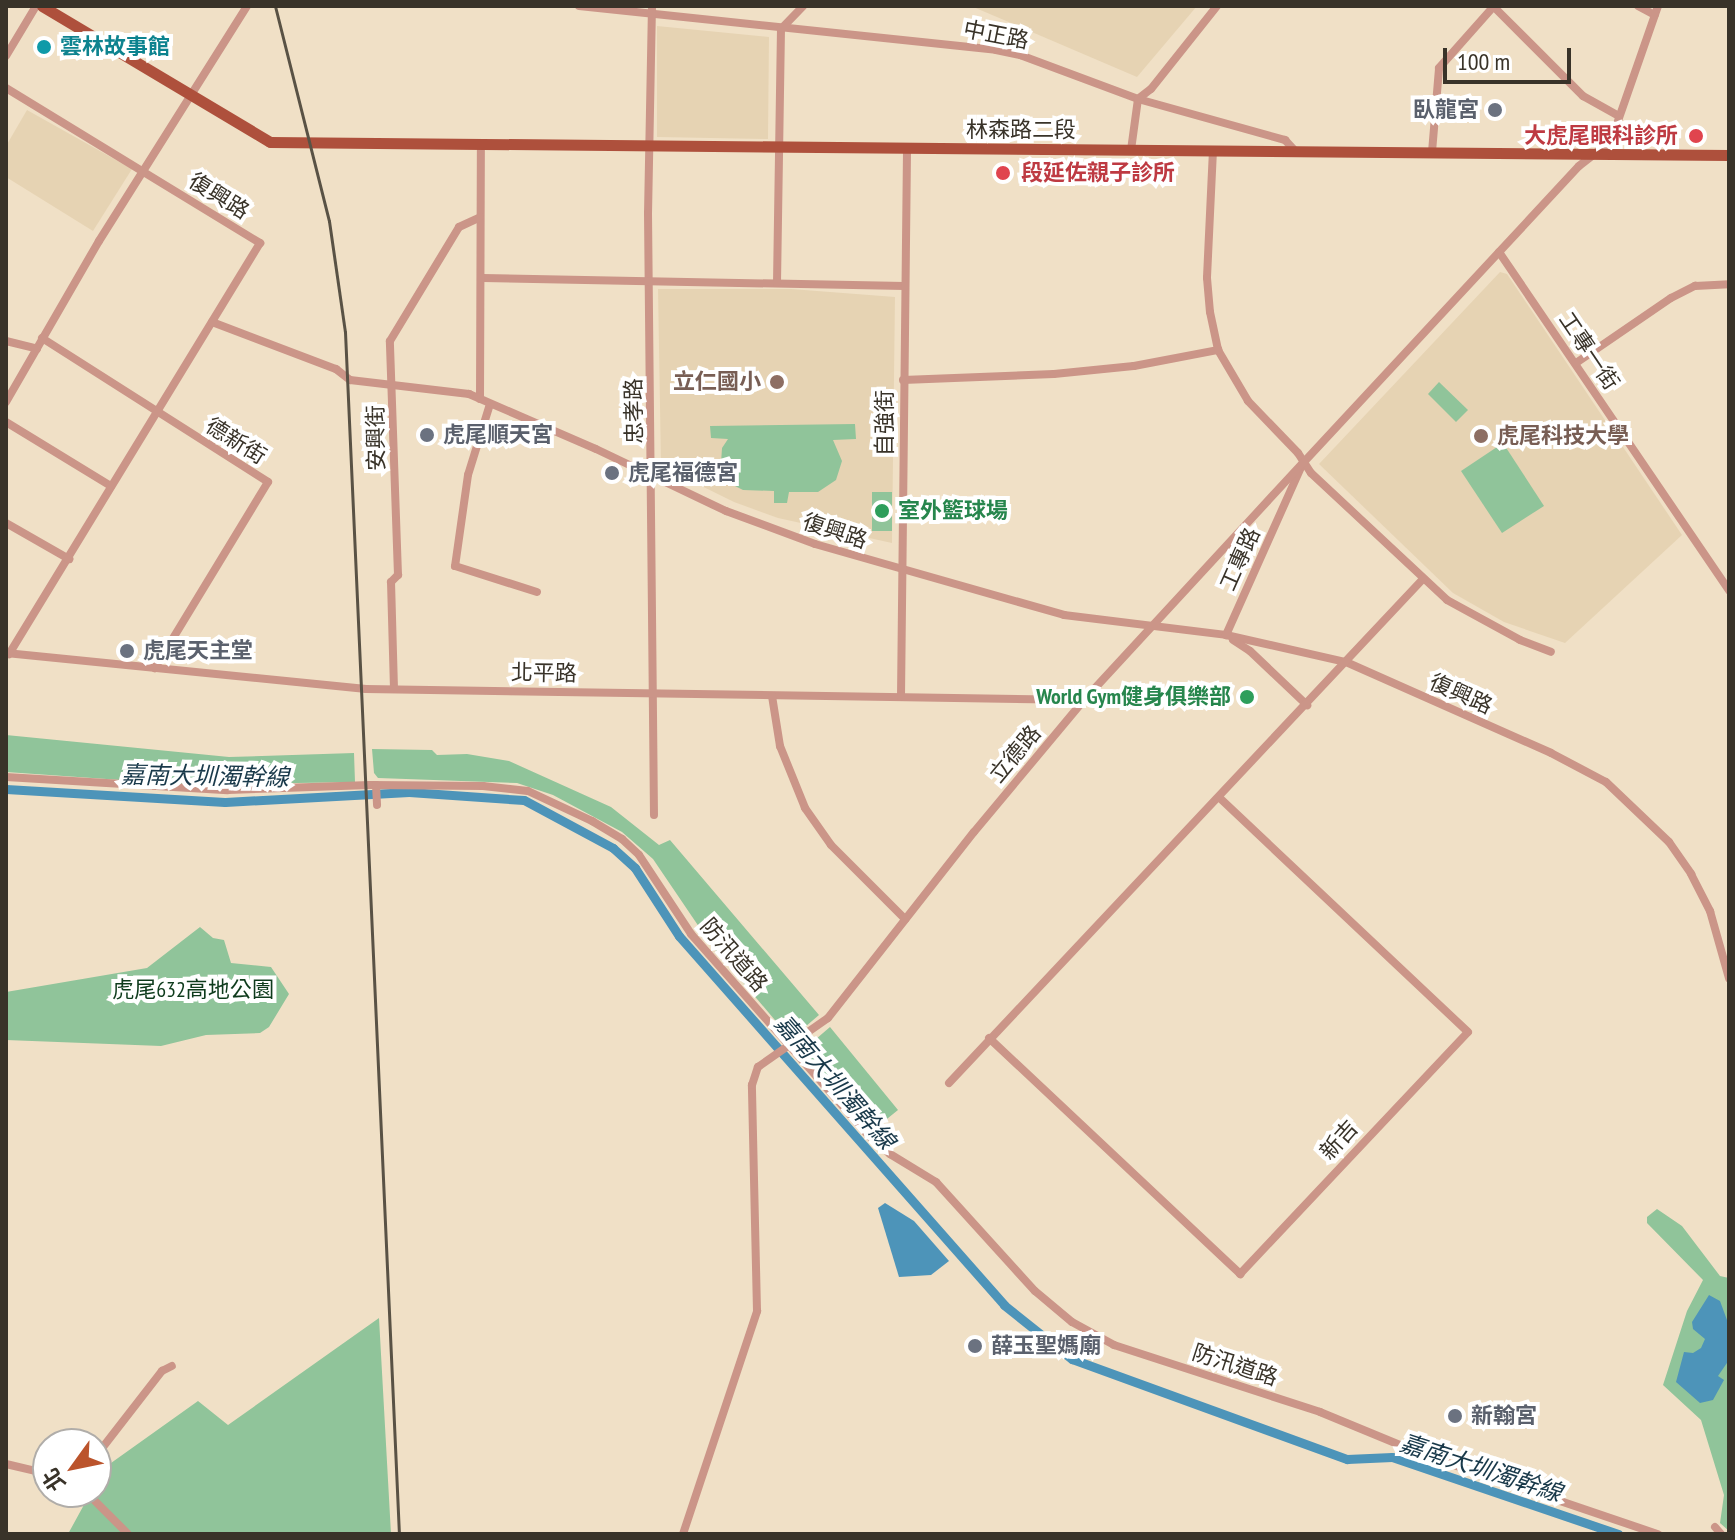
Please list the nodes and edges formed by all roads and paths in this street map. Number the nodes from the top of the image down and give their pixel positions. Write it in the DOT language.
graph roads {
  1 [pos="39,6"];
  2 [pos="247,6"];
  3 [pos="579,6"];
  4 [pos="803,6"];
  5 [pos="1217,6"];
  6 [pos="1494,6"];
  7 [pos="1638,6"];
  8 [pos="1656,10"];
  9 [pos="652,11"];
  10 [pos="781,29"];
  11 [pos="6,56"];
  12 [pos="6,88"];
  13 [pos="190,96"];
  14 [pos="1138,99"];
  15 [pos="1619,116"];
  16 [pos="481,145"];
  17 [pos="649,146"];
  18 [pos="778,147"];
  19 [pos="907,149"];
  20 [pos="1131,150"];
  21 [pos="1213,150"];
  22 [pos="1296,152"];
  23 [pos="1432,152"];
  24 [pos="1592,154"];
  25 [pos="1729,155"];
  26 [pos="144,170"];
  27 [pos="480,217"];
  28 [pos="1499,252"];
  29 [pos="483,278"];
  30 [pos="650,281"];
  31 [pos="777,283"];
  32 [pos="1729,284"];
  33 [pos="905,286"];
  34 [pos="212,322"];
  35 [pos="42,338"];
  36 [pos="6,341"];
  37 [pos="37,349"];
  38 [pos="1218,350"];
  39 [pos="1576,363"];
  40 [pos="903,380"];
  41 [pos="393,386"];
  42 [pos="480,399"];
  43 [pos="6,402"];
  44 [pos="490,404"];
  45 [pos="157,412"];
  46 [pos="6,422"];
  47 [pos="1303,463"];
  48 [pos="653,476"];
  49 [pos="111,486"];
  50 [pos="6,523"];
  51 [pos="69,559"];
  52 [pos="902,570"];
  53 [pos="1423,579"];
  54 [pos="1729,591"];
  55 [pos="537,592"];
  56 [pos="1151,626"];
  57 [pos="1226,635"];
  58 [pos="1551,652"];
  59 [pos="8,654"];
  60 [pos="1346,662"];
  61 [pos="155,668"];
  62 [pos="394,689"];
  63 [pos="653,693"];
  64 [pos="772,696"];
  65 [pos="901,697"];
  66 [pos="1084,700"];
  67 [pos="1307,705"];
  68 [pos="6,777"];
  69 [pos="376,785"];
  70 [pos="1219,797"];
  71 [pos="377,805"];
  72 [pos="654,815"];
  73 [pos="905,919"];
  74 [pos="1729,978"];
  75 [pos="989,1038"];
  76 [pos="789,1048"];
  77 [pos="949,1083"];
  78 [pos="172,1366"];
  79 [pos="112,1435"];
  80 [pos="6,1464"];
  81 [pos="32,1470"];
  82 [pos="102,1508"];
  83 [pos="128,1534"];
  84 [pos="683,1534"];
  85 [pos="1658,1534"];
  1 -- 11 [label="street"];
  1 -- 13 [label="main road, 林森路二段"];
  2 -- 13 [label="street"];
  3 -- 9 [label="street, 中正路"];
  4 -- 10 [label="street"];
  5 -- 14 [label="street"];
  6 -- 15 [label="street"];
  6 -- 23 [label="street"];
  7 -- 8 [label="street"];
  8 -- 15 [label="street, 工專路"];
  9 -- 10 [label="street, 中正路"];
  9 -- 17 [label="street, 忠孝路"];
  10 -- 14 [label="street, 中正路"];
  10 -- 18 [label="street"];
  12 -- 26 [label="street, 復興路"];
  13 -- 16 [label="main road, 林森路二段"];
  13 -- 26 [label="street"];
  14 -- 20 [label="street"];
  14 -- 22 [label="street, 中正路"];
  15 -- 24 [label="street, 工專路"];
  16 -- 17 [label="main road, 林森路二段"];
  16 -- 27 [label="street"];
  17 -- 18 [label="main road, 林森路二段"];
  17 -- 30 [label="street, 忠孝路"];
  18 -- 19 [label="main road, 林森路二段"];
  18 -- 31 [label="street"];
  19 -- 20 [label="main road, 林森路二段"];
  19 -- 33 [label="street, 自強街"];
  20 -- 21 [label="main road, 林森路二段"];
  21 -- 22 [label="main road, 林森路二段"];
  21 -- 38 [label="street"];
  22 -- 23 [label="main road, 林森路二段"];
  23 -- 24 [label="main road, 林森路二段"];
  24 -- 25 [label="main road, 林森路二段"];
  24 -- 28 [label="street, 工專路"];
  26 -- 34 [label="street, 復興路"];
  26 -- 35 [label="street"];
  27 -- 29 [label="street"];
  27 -- 41 [label="street, 安興街"];
  28 -- 39 [label="street, 工專一街"];
  28 -- 47 [label="street, 工專路"];
  29 -- 30 [label="street"];
  29 -- 42 [label="street"];
  30 -- 31 [label="street"];
  30 -- 48 [label="street, 忠孝路"];
  31 -- 33 [label="street"];
  32 -- 39 [label="street"];
  33 -- 40 [label="street, 自強街"];
  34 -- 41 [label="street, 復興路"];
  34 -- 45 [label="street"];
  35 -- 37 [label="street"];
  35 -- 45 [label="street, 德新街"];
  36 -- 37 [label="street"];
  37 -- 43 [label="street"];
  38 -- 40 [label="street"];
  38 -- 47 [label="street"];
  39 -- 54 [label="street, 工專一街"];
  40 -- 52 [label="street, 自強街"];
  41 -- 42 [label="street, 復興路"];
  41 -- 62 [label="street, 安興街"];
  42 -- 44 [label="street, 復興路"];
  44 -- 48 [label="street, 復興路"];
  44 -- 55 [label="street"];
  45 -- 49 [label="street"];
  45 -- 61 [label="street, 德新街"];
  46 -- 49 [label="street"];
  47 -- 53 [label="street"];
  47 -- 56 [label="street, 立德路"];
  47 -- 57 [label="street, 工專路"];
  48 -- 52 [label="street, 復興路"];
  48 -- 63 [label="street, 忠孝路"];
  49 -- 51 [label="street"];
  50 -- 51 [label="street"];
  51 -- 59 [label="street"];
  52 -- 56 [label="street, 復興路"];
  52 -- 65 [label="street, 自強街"];
  53 -- 58 [label="street"];
  53 -- 60 [label="street"];
  56 -- 57 [label="street, 復興路"];
  56 -- 66 [label="street, 立德路"];
  57 -- 60 [label="street, 復興路"];
  57 -- 67 [label="street"];
  59 -- 61 [label="street, 北平路"];
  60 -- 67 [label="street"];
  60 -- 74 [label="street, 復興路"];
  61 -- 62 [label="street, 北平路"];
  62 -- 63 [label="street, 北平路"];
  63 -- 64 [label="street, 北平路"];
  63 -- 72 [label="street, 忠孝路"];
  64 -- 65 [label="street, 北平路"];
  64 -- 73 [label="street"];
  65 -- 66 [label="street, 北平路"];
  66 -- 73 [label="street, 立德路"];
  67 -- 70 [label="street"];
  68 -- 69 [label="street, 防汛道路"];
  69 -- 71 [label="street"];
  69 -- 76 [label="street, 防汛道路"];
  70 -- 75 [label="street"];
  70 -- 75 [label="street, 新吉"];
  73 -- 76 [label="street, 立德路"];
  75 -- 77 [label="street"];
  76 -- 84 [label="street, 立德路"];
  76 -- 85 [label="street, 防汛道路"];
  78 -- 79 [label="street"];
  80 -- 81 [label="street"];
  82 -- 83 [label="street"];
}
